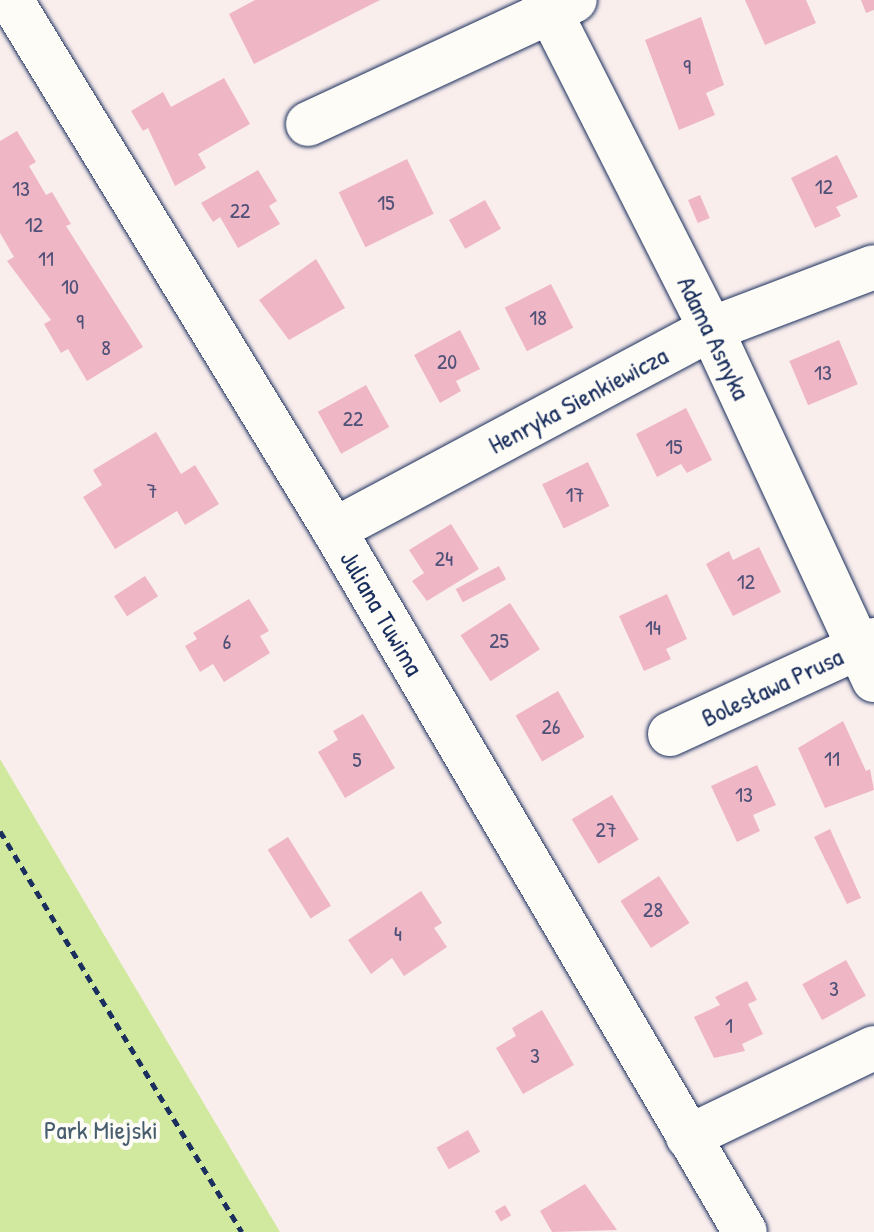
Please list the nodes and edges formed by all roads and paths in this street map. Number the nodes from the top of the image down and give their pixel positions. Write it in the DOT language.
graph roads {
  1 [pos="11,0"];
  2 [pos="556,4"];
  3 [pos="308,124"];
  4 [pos="874,267"];
  5 [pos="711,329"];
  6 [pos="334,530"];
  7 [pos="869,655"];
  8 [pos="670,734"];
  9 [pos="0,831"];
  10 [pos="874,1048"];
  11 [pos="688,1137"];
  12 [pos="242,1232"];
  13 [pos="745,1232"];
  1 -- 6 [label="street, Juliana Tuwima"];
  2 -- 3 [label="street"];
  2 -- 5 [label="street, Adama Asnyka"];
  4 -- 5 [label="street, Henryka Sienkiewicza"];
  5 -- 6 [label="street, Henryka Sienkiewicza"];
  5 -- 7 [label="street, Adama Asnyka"];
  6 -- 11 [label="street, Juliana Tuwima"];
  7 -- 8 [label="street, Bolesława Prusa"];
  9 -- 12 [label="path"];
  10 -- 11 [label="street"];
  11 -- 13 [label="street, Juliana Tuwima"];
}
